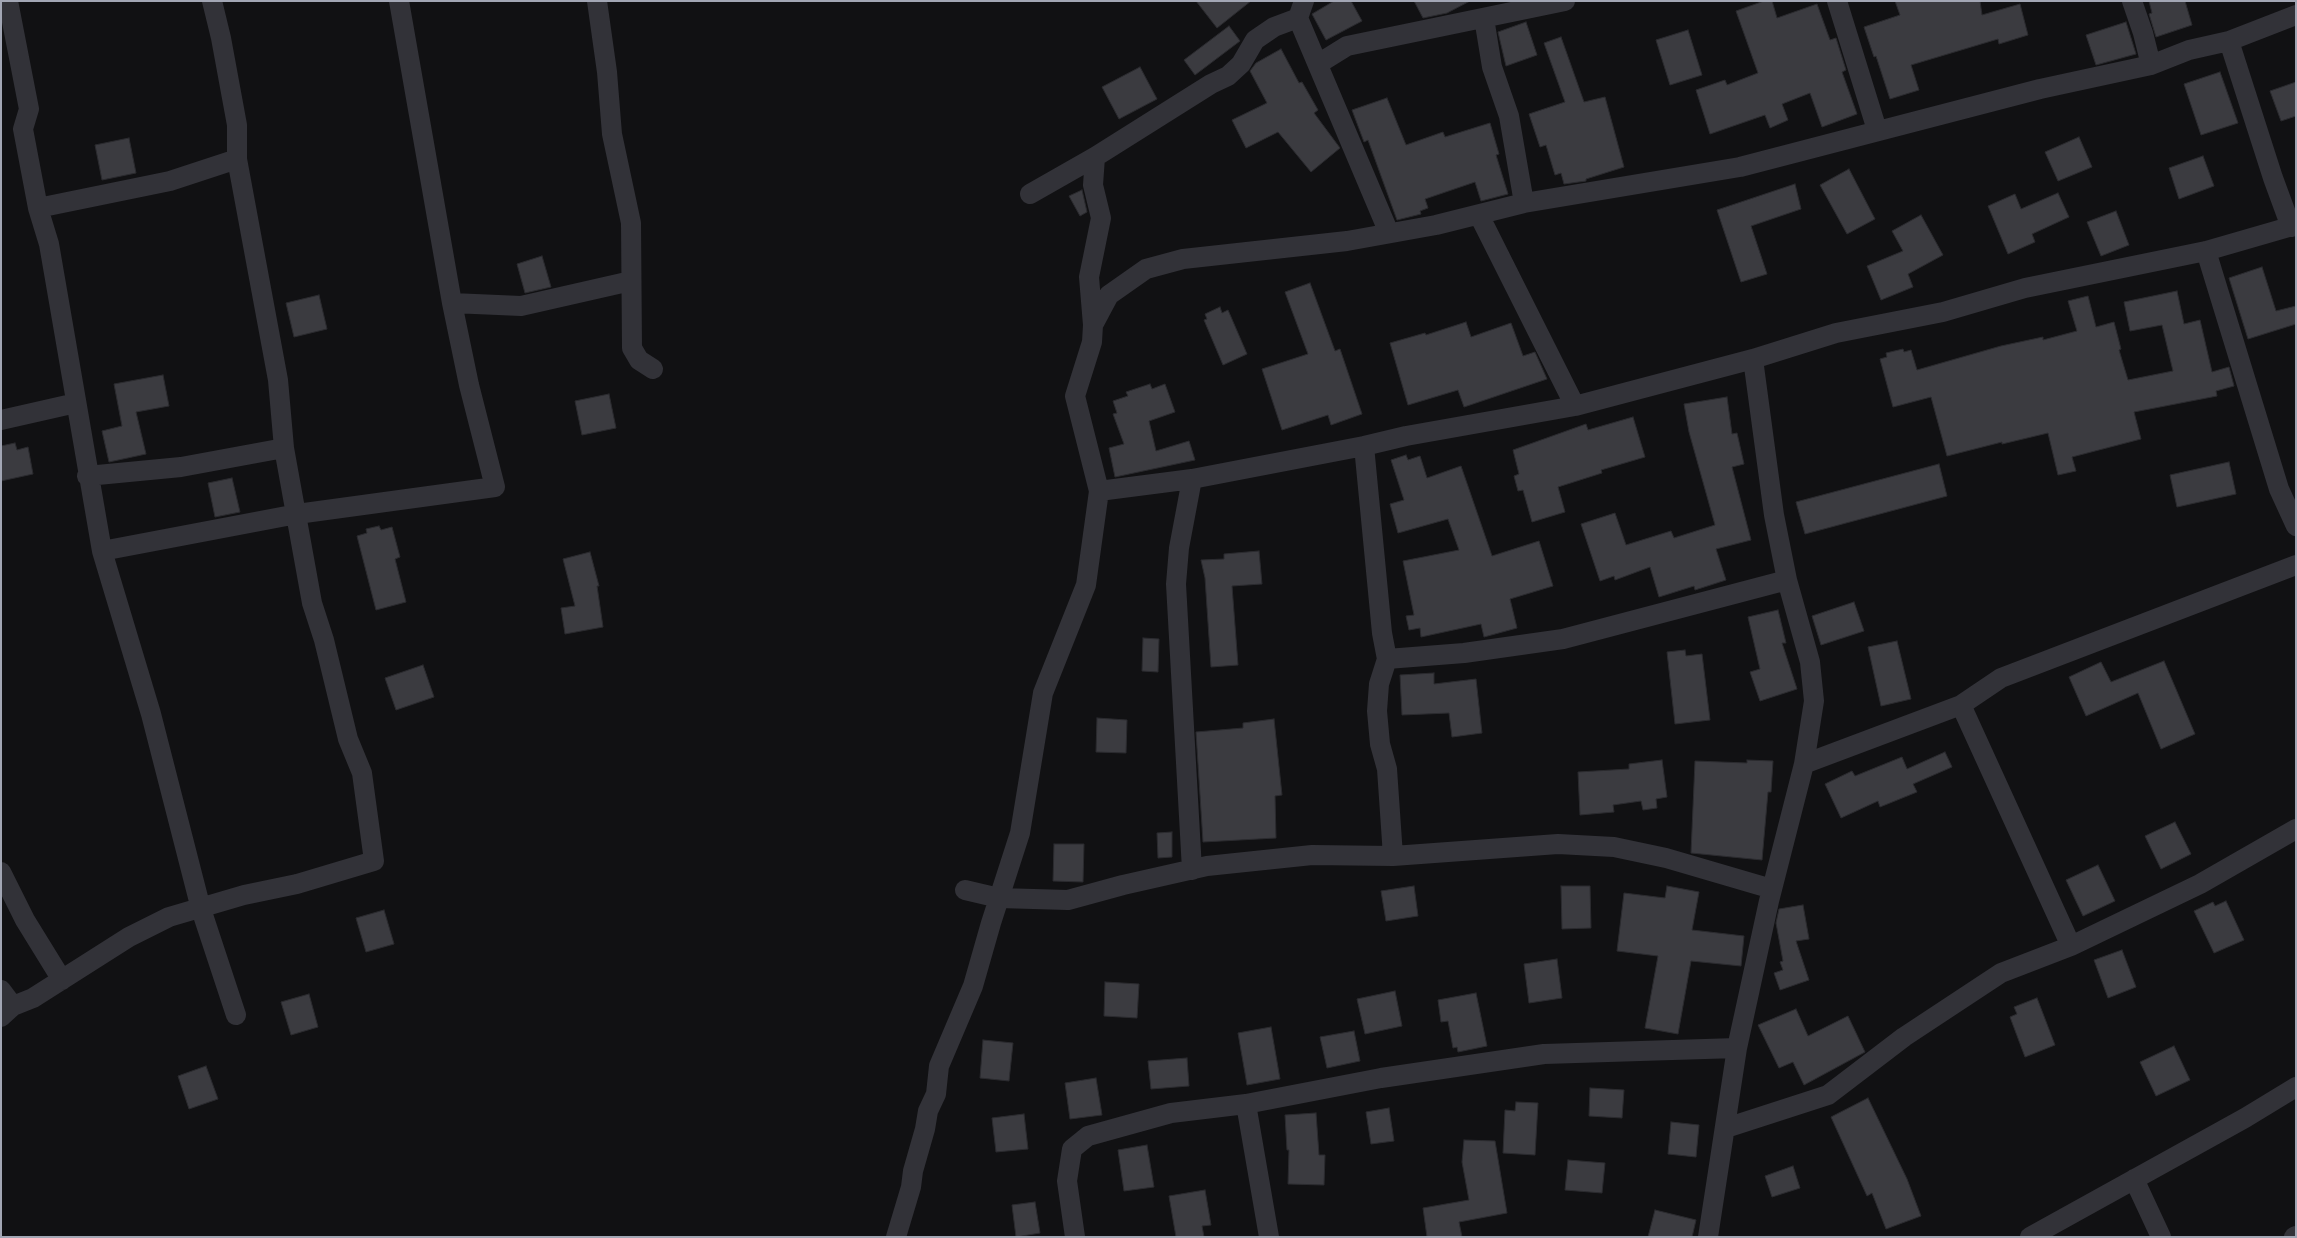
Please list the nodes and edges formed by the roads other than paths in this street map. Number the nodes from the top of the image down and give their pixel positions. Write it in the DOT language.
graph roads {
  1 [pos="8,1"];
  2 [pos="212,1"];
  3 [pos="399,1"];
  4 [pos="597,1"];
  5 [pos="1565,1"];
  6 [pos="1837,1"];
  7 [pos="2132,1"];
  8 [pos="1301,9"];
  9 [pos="2296,15"];
  10 [pos="1484,18"];
  11 [pos="2229,40"];
  12 [pos="1318,64"];
  13 [pos="2151,65"];
  14 [pos="1877,130"];
  15 [pos="1095,157"];
  16 [pos="237,159"];
  17 [pos="1030,194"];
  18 [pos="1524,204"];
  19 [pos="38,208"];
  20 [pos="1479,215"];
  21 [pos="2293,226"];
  22 [pos="1389,234"];
  23 [pos="2206,251"];
  24 [pos="631,281"];
  25 [pos="452,303"];
  26 [pos="1093,325"];
  27 [pos="1753,359"];
  28 [pos="653,370"];
  29 [pos="76,403"];
  30 [pos="1575,406"];
  31 [pos="1,420"];
  32 [pos="1364,446"];
  33 [pos="284,448"];
  34 [pos="87,476"];
  35 [pos="1192,479"];
  36 [pos="1099,491"];
  37 [pos="297,514"];
  38 [pos="2296,526"];
  39 [pos="102,551"];
  40 [pos="2296,565"];
  41 [pos="1788,580"];
  42 [pos="1387,658"];
  43 [pos="1961,705"];
  44 [pos="1804,764"];
  45 [pos="2296,829"];
  46 [pos="1393,856"];
  47 [pos="1192,870"];
  48 [pos="1,872"];
  49 [pos="965,890"];
  50 [pos="1772,890"];
  51 [pos="999,898"];
  52 [pos="200,909"];
  53 [pos="2071,946"];
  54 [pos="62,980"];
  55 [pos="5,1004"];
  56 [pos="236,1016"];
  57 [pos="1737,1048"];
  58 [pos="2296,1087"];
  59 [pos="1246,1104"];
  60 [pos="1726,1128"];
  61 [pos="2134,1179"];
  62 [pos="896,1237"];
  63 [pos="1075,1237"];
  64 [pos="1269,1237"];
  65 [pos="1708,1237"];
  66 [pos="2030,1237"];
  67 [pos="2161,1237"];
  1 -- 19 [label="street"];
  2 -- 16 [label="street"];
  3 -- 25 [label="street"];
  4 -- 24 [label="street"];
  5 -- 10 [label="street"];
  6 -- 14 [label="street"];
  7 -- 13 [label="street"];
  8 -- 12 [label="street"];
  8 -- 15 [label="street"];
  9 -- 11 [label="street"];
  10 -- 12 [label="street"];
  10 -- 18 [label="street"];
  11 -- 13 [label="street"];
  11 -- 21 [label="street"];
  12 -- 22 [label="street"];
  13 -- 14 [label="street"];
  14 -- 18 [label="street"];
  15 -- 17 [label="street"];
  15 -- 26 [label="street"];
  16 -- 19 [label="street"];
  16 -- 33 [label="street"];
  18 -- 20 [label="street"];
  19 -- 29 [label="street"];
  20 -- 22 [label="street"];
  20 -- 30 [label="street"];
  21 -- 23 [label="street"];
  22 -- 26 [label="street"];
  23 -- 27 [label="street"];
  23 -- 38 [label="street"];
  24 -- 25 [label="street"];
  24 -- 28 [label="street"];
  25 -- 37 [label="street"];
  26 -- 36 [label="street"];
  27 -- 30 [label="street"];
  27 -- 41 [label="street"];
  29 -- 31 [label="street"];
  29 -- 34 [label="street"];
  30 -- 32 [label="street"];
  32 -- 35 [label="street"];
  32 -- 42 [label="street"];
  33 -- 34 [label="street"];
  33 -- 37 [label="street"];
  34 -- 39 [label="street"];
  35 -- 36 [label="street"];
  35 -- 47 [label="street"];
  36 -- 51 [label="street"];
  37 -- 39 [label="street"];
  37 -- 52 [label="street"];
  39 -- 52 [label="street"];
  40 -- 43 [label="street"];
  41 -- 42 [label="street"];
  41 -- 44 [label="street"];
  42 -- 46 [label="street"];
  43 -- 44 [label="street"];
  43 -- 53 [label="street"];
  44 -- 50 [label="street"];
  45 -- 53 [label="street"];
  46 -- 47 [label="street"];
  46 -- 50 [label="street"];
  47 -- 51 [label="street"];
  48 -- 54 [label="street"];
  49 -- 51 [label="street"];
  50 -- 57 [label="street"];
  51 -- 62 [label="street"];
  52 -- 54 [label="street"];
  52 -- 56 [label="street"];
  53 -- 60 [label="street"];
  54 -- 55 [label="street"];
  57 -- 59 [label="street"];
  57 -- 60 [label="street"];
  58 -- 61 [label="street"];
  59 -- 63 [label="street"];
  59 -- 64 [label="street"];
  60 -- 65 [label="street"];
  61 -- 66 [label="street"];
  61 -- 67 [label="street"];
}
